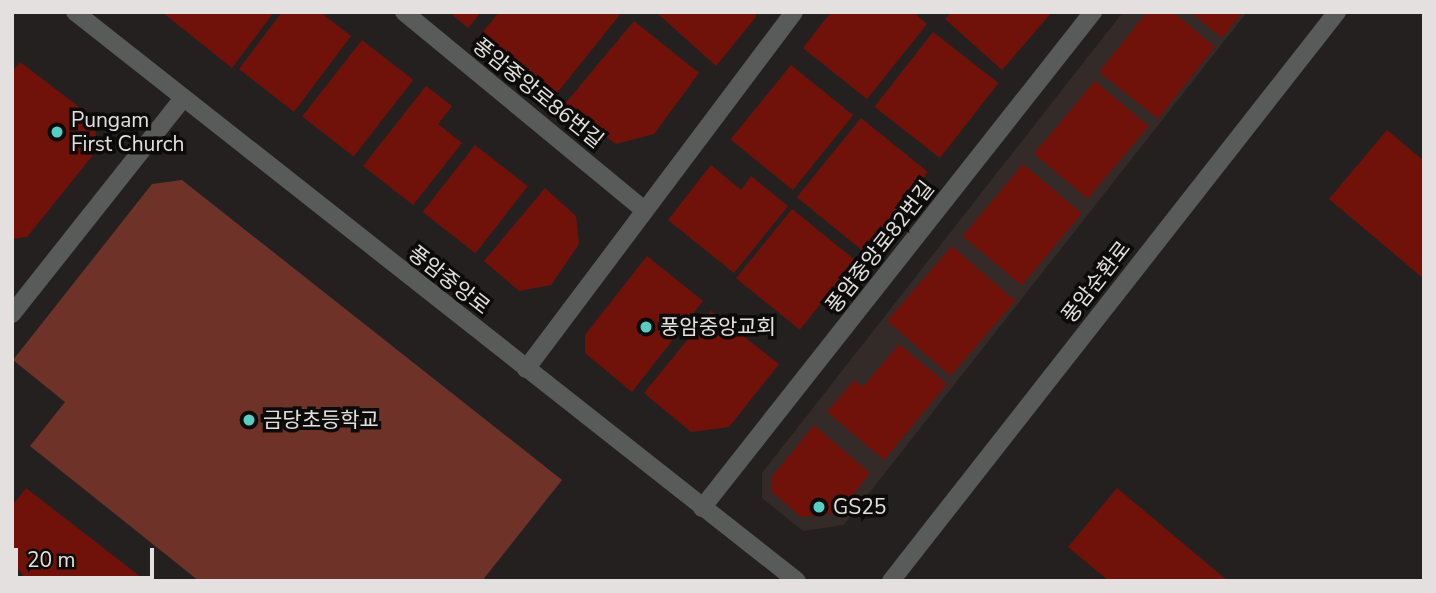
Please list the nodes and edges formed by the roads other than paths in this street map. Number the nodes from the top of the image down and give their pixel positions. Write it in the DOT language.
graph roads {
  1 [pos="75,12"];
  2 [pos="404,12"];
  3 [pos="794,12"];
  4 [pos="1093,12"];
  5 [pos="1337,12"];
  6 [pos="181,102"];
  7 [pos="643,209"];
  8 [pos="14,308"];
  9 [pos="526,369"];
  10 [pos="702,508"];
  11 [pos="797,581"];
  12 [pos="891,581"];
  1 -- 6 [label="street, 풍암중앙로"];
  2 -- 7 [label="street, 풍암중앙로86번길"];
  3 -- 7 [label="street"];
  4 -- 10 [label="street, 풍암중앙로82번길"];
  5 -- 12 [label="street, 풍암순환로"];
  6 -- 8 [label="street"];
  6 -- 9 [label="street, 풍암중앙로"];
  7 -- 9 [label="street"];
  9 -- 10 [label="street, 풍암중앙로"];
  10 -- 11 [label="street, 풍암중앙로"];
}
